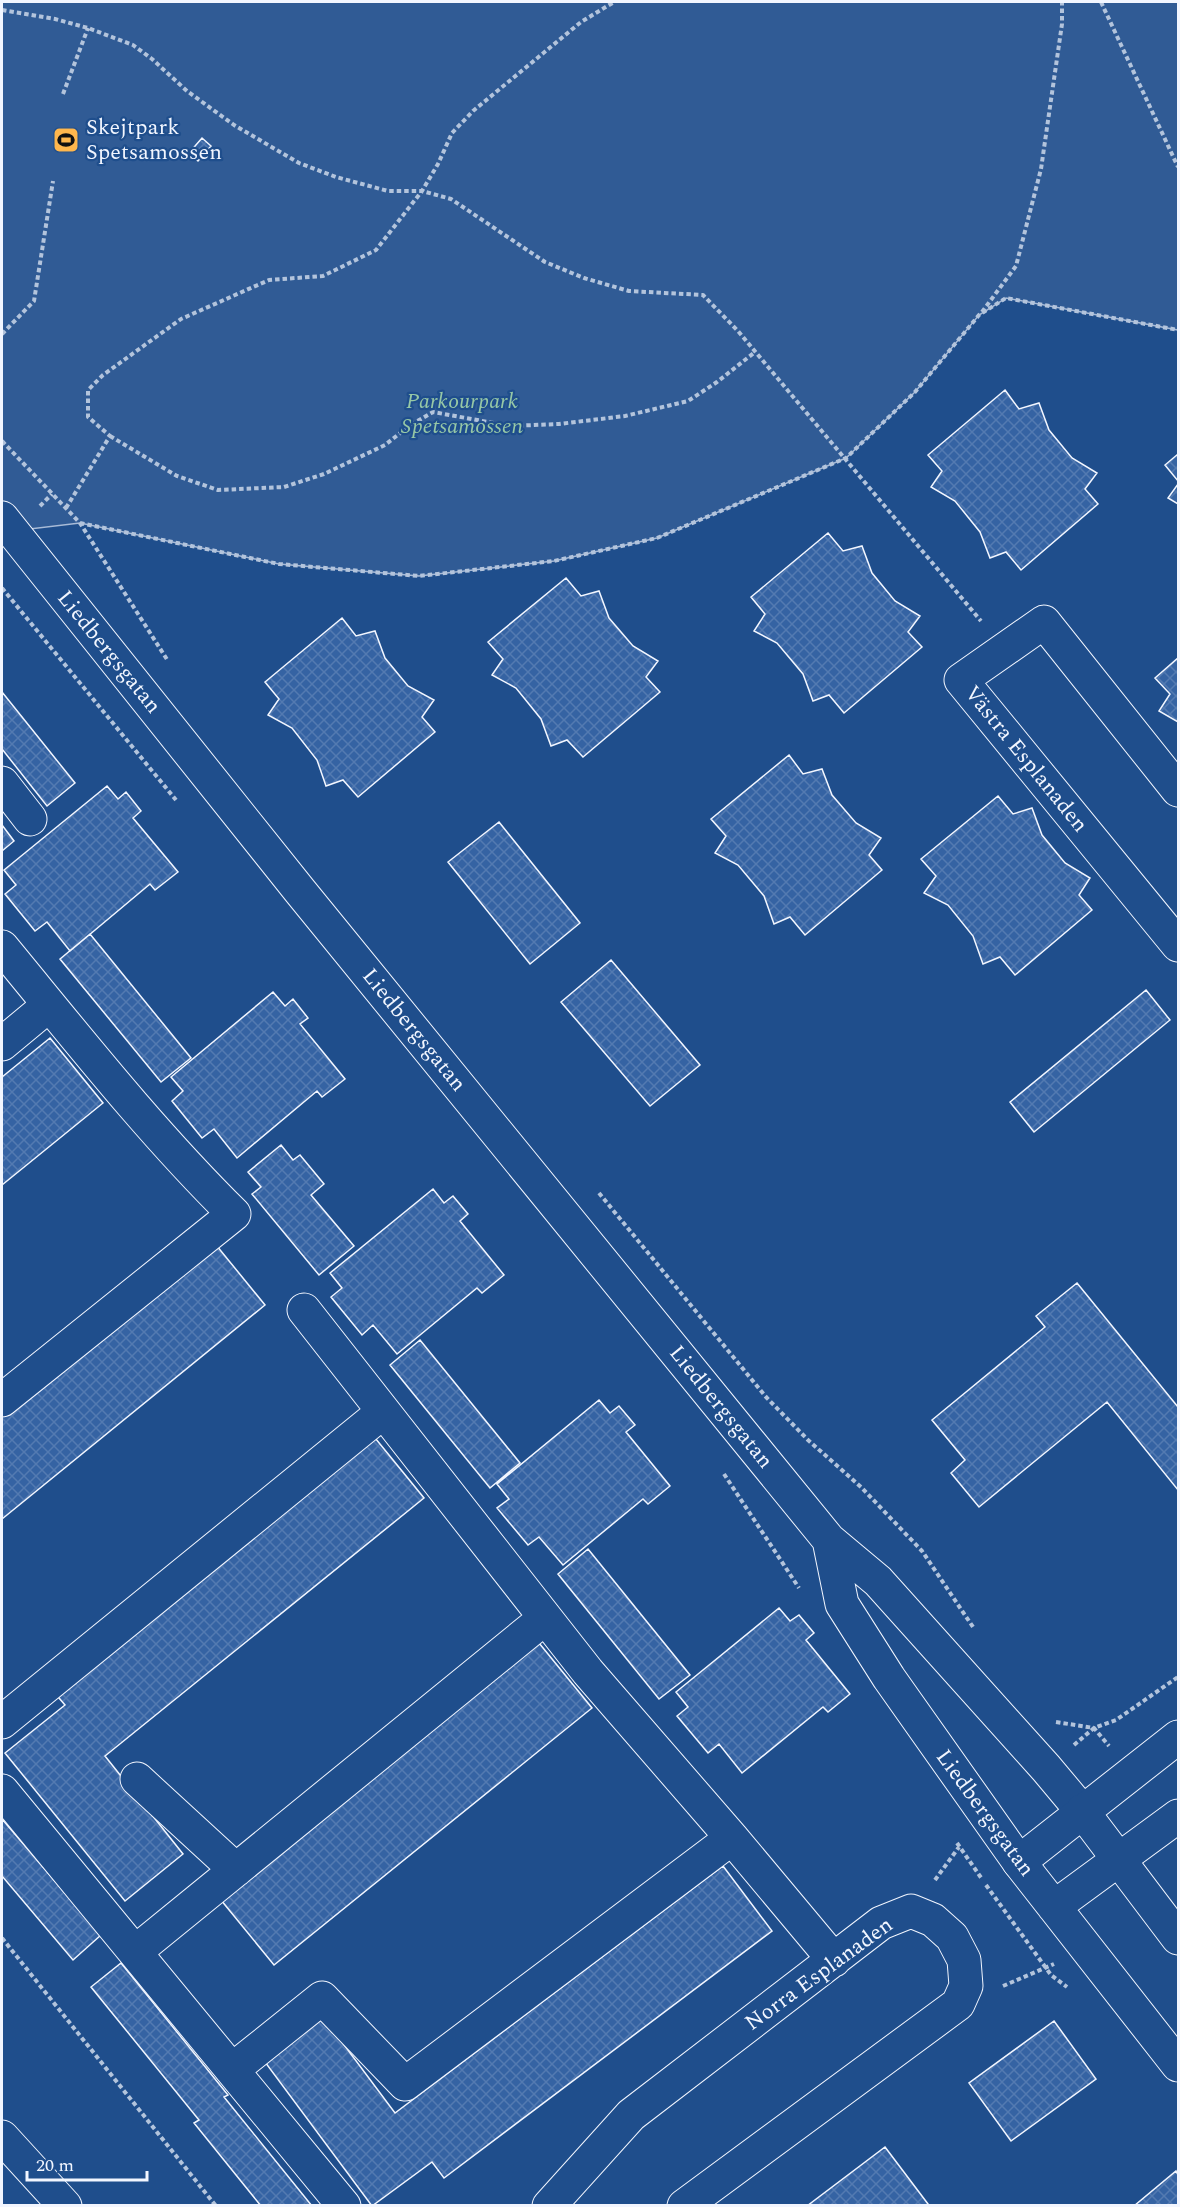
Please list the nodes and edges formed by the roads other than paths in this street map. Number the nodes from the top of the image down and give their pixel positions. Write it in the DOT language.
graph roads {
  1 [pos="2,518"];
  2 [pos="2,783"];
  3 [pos="1179,790"];
  4 [pos="30,819"];
  5 [pos="1179,945"];
  6 [pos="2,947"];
  7 [pos="49,1005"];
  8 [pos="2,1044"];
  9 [pos="304,1310"];
  10 [pos="2,1400"];
  11 [pos="383,1412"];
  12 [pos="829,1540"];
  13 [pos="545,1618"];
  14 [pos="2,1722"];
  15 [pos="1179,1737"];
  16 [pos="137,1779"];
  17 [pos="2,1791"];
  18 [pos="1082,1811"];
  19 [pos="1179,1816"];
  20 [pos="732,1838"];
  21 [pos="1120,1858"];
  22 [pos="1019,1862"];
  23 [pos="236,1870"];
  24 [pos="1054,1907"];
  25 [pos="1179,1938"];
  26 [pos="135,1952"];
  27 [pos="834,1960"];
  28 [pos="1179,2065"];
  29 [pos="232,2070"];
  30 [pos="2,2137"];
  31 [pos="65,2205"];
  32 [pos="344,2205"];
  33 [pos="549,2205"];
  34 [pos="684,2205"];
  1 -- 12 [label="street, Liedbergsgatan"];
  2 -- 4 [label="street"];
  3 -- 5 [label="street, Västra Esplanaden"];
  6 -- 7 [label="street"];
  7 -- 8 [label="street"];
  7 -- 10 [label="street"];
  9 -- 11 [label="street"];
  11 -- 13 [label="street"];
  11 -- 14 [label="street"];
  12 -- 18 [label="street, Liedbergsgatan"];
  12 -- 22 [label="street, Liedbergsgatan"];
  13 -- 20 [label="street"];
  13 -- 23 [label="street"];
  15 -- 18 [label="street"];
  16 -- 23 [label="street"];
  17 -- 26 [label="street"];
  18 -- 21 [label="street, Liedbergsgatan"];
  18 -- 22 [label="street"];
  19 -- 21 [label="street"];
  20 -- 27 [label="street"];
  20 -- 29 [label="street"];
  21 -- 24 [label="street"];
  21 -- 25 [label="street, Liedbergsgatan"];
  22 -- 24 [label="street, Liedbergsgatan"];
  23 -- 26 [label="street"];
  24 -- 28 [label="street, Liedbergsgatan"];
  26 -- 29 [label="street"];
  27 -- 33 [label="street, Norra Esplanaden"];
  27 -- 34 [label="street, Norra Esplanaden"];
  29 -- 32 [label="street"];
  30 -- 31 [label="street"];
}
